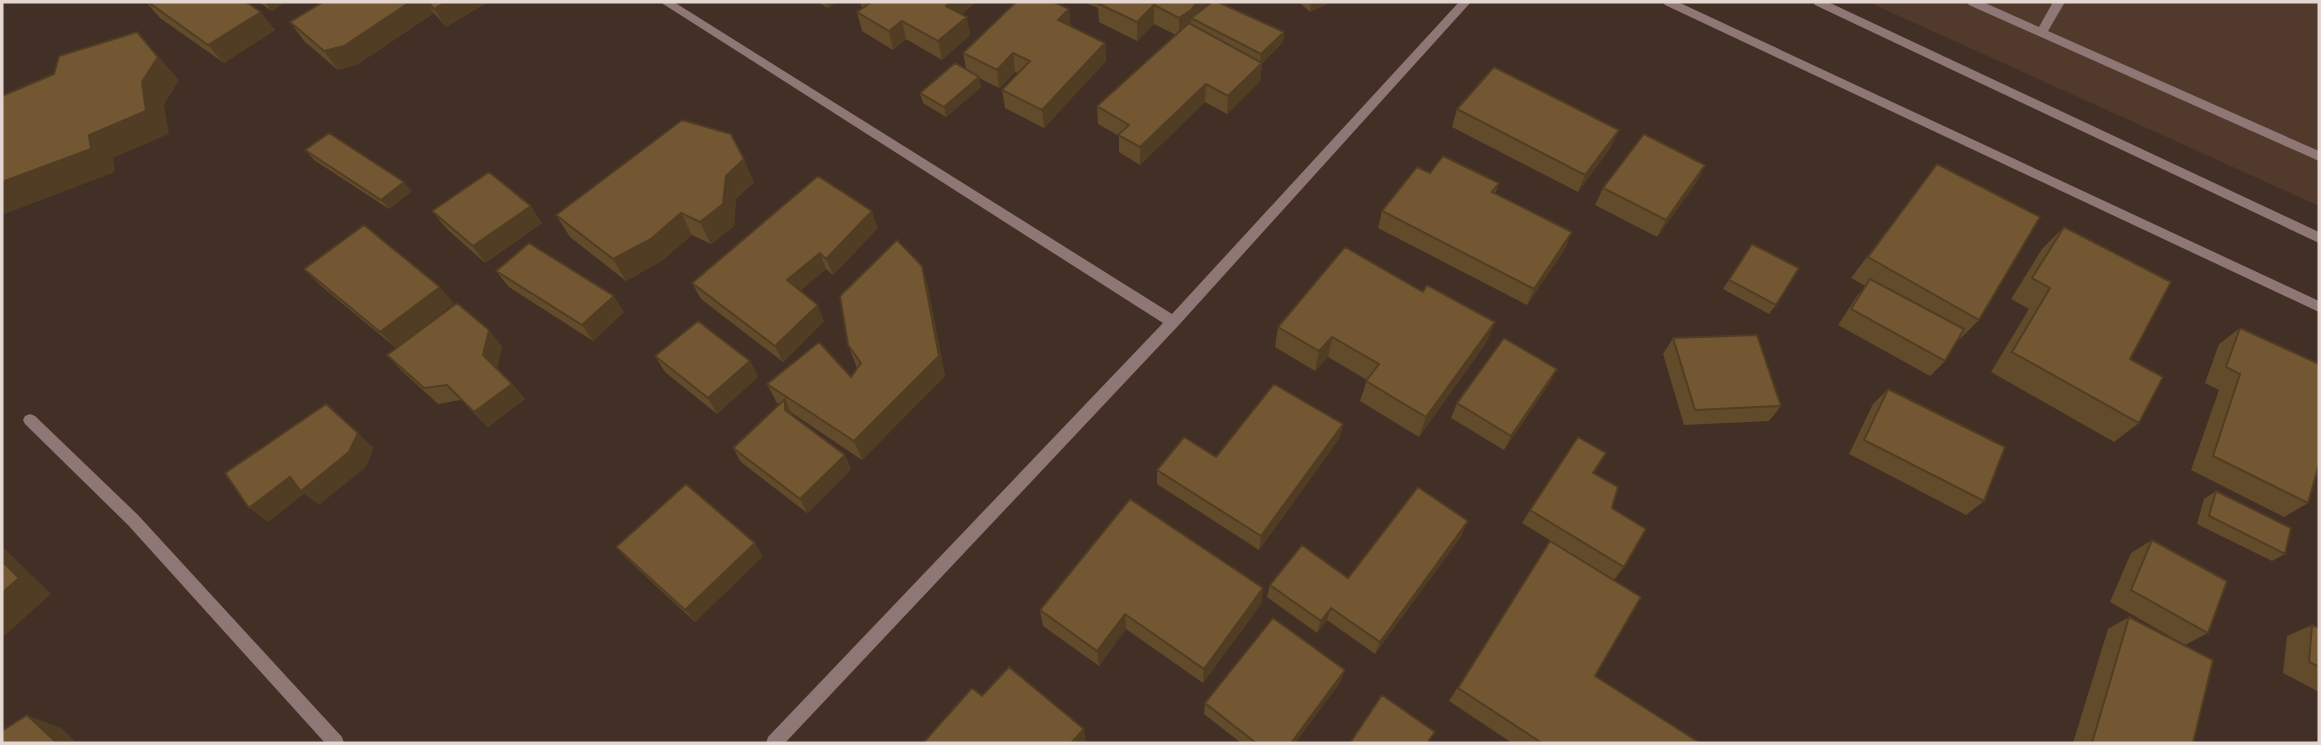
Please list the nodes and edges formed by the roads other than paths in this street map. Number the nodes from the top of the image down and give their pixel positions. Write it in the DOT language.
graph roads {
  1 [pos="666,2"];
  2 [pos="1465,2"];
  3 [pos="1669,2"];
  4 [pos="1819,2"];
  5 [pos="1973,2"];
  6 [pos="2059,2"];
  7 [pos="2041,33"];
  8 [pos="2319,156"];
  9 [pos="2319,238"];
  10 [pos="2319,307"];
  11 [pos="1173,321"];
  12 [pos="30,420"];
  13 [pos="336,743"];
  14 [pos="774,743"];
  1 -- 11 [label="street"];
  2 -- 11 [label="street"];
  3 -- 10 [label="street"];
  4 -- 9 [label="street"];
  5 -- 7 [label="street"];
  6 -- 7 [label="street"];
  7 -- 8 [label="street"];
  11 -- 14 [label="street"];
  12 -- 13 [label="street"];
}
